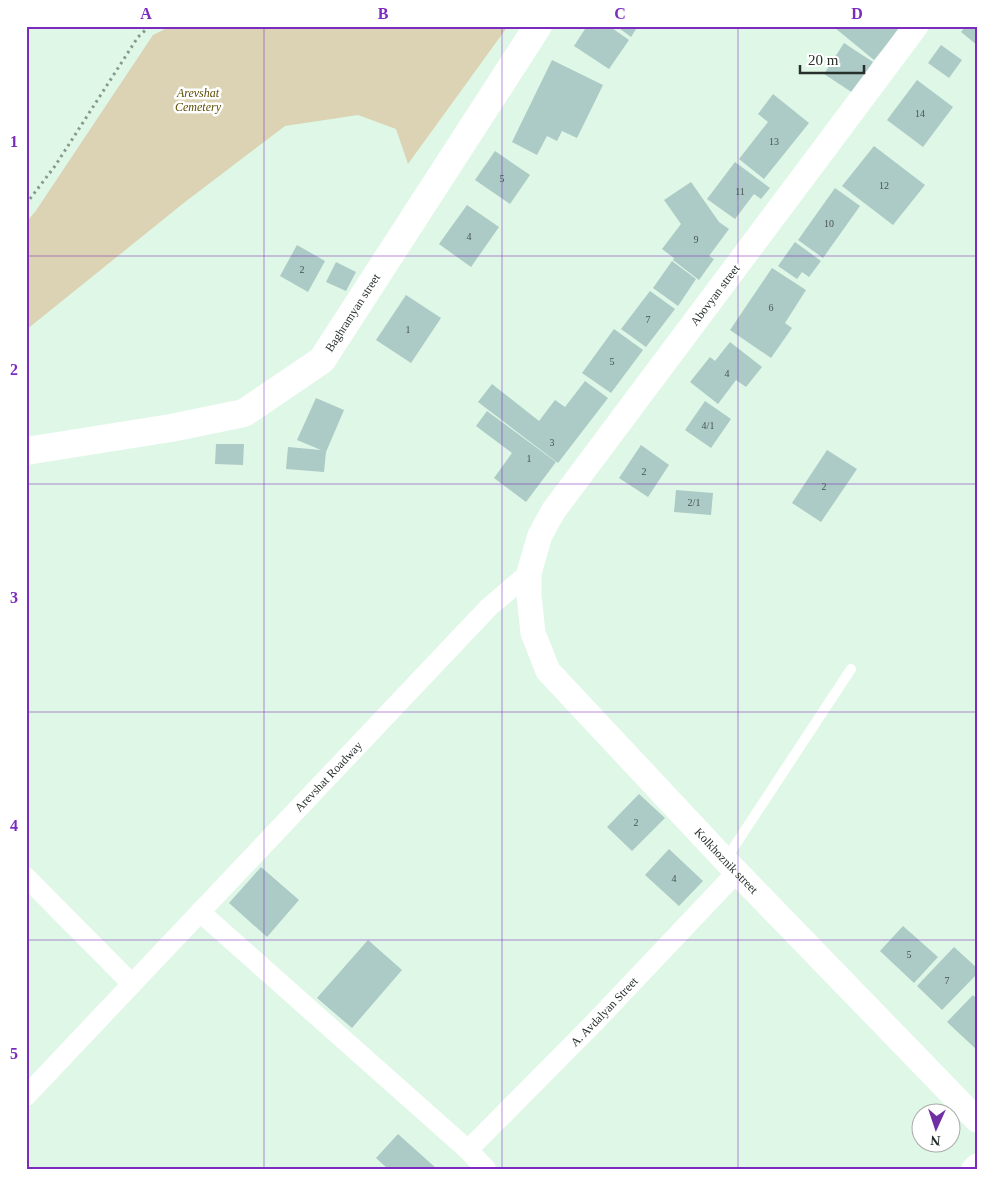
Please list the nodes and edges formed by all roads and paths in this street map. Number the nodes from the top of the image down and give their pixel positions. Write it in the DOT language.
graph roads {
  1 [pos="150,26"];
  2 [pos="538,26"];
  3 [pos="916,26"];
  4 [pos="26,204"];
  5 [pos="26,450"];
  6 [pos="529,573"];
  7 [pos="851,669"];
  8 [pos="731,866"];
  9 [pos="26,877"];
  10 [pos="200,912"];
  11 [pos="132,984"];
  12 [pos="26,1096"];
  13 [pos="977,1120"];
  14 [pos="468,1150"];
  15 [pos="977,1166"];
  16 [pos="486,1169"];
  17 [pos="974,1169"];
  1 -- 4 [label="path"];
  2 -- 5 [label="main road, Baghramyan street"];
  3 -- 6 [label="street, Abovyan street"];
  6 -- 8 [label="street, Kolkhoznik street"];
  6 -- 10 [label="street, Arevshat Roadway"];
  7 -- 8 [label="lane"];
  8 -- 13 [label="street, Kolkhoznik street"];
  8 -- 14 [label="street, A. Avdalyan Street"];
  9 -- 11 [label="street"];
  10 -- 11 [label="street, Arevshat Roadway"];
  10 -- 14 [label="street"];
  11 -- 12 [label="street, Arevshat Roadway"];
  14 -- 16 [label="street"];
  15 -- 17 [label="street"];
}
